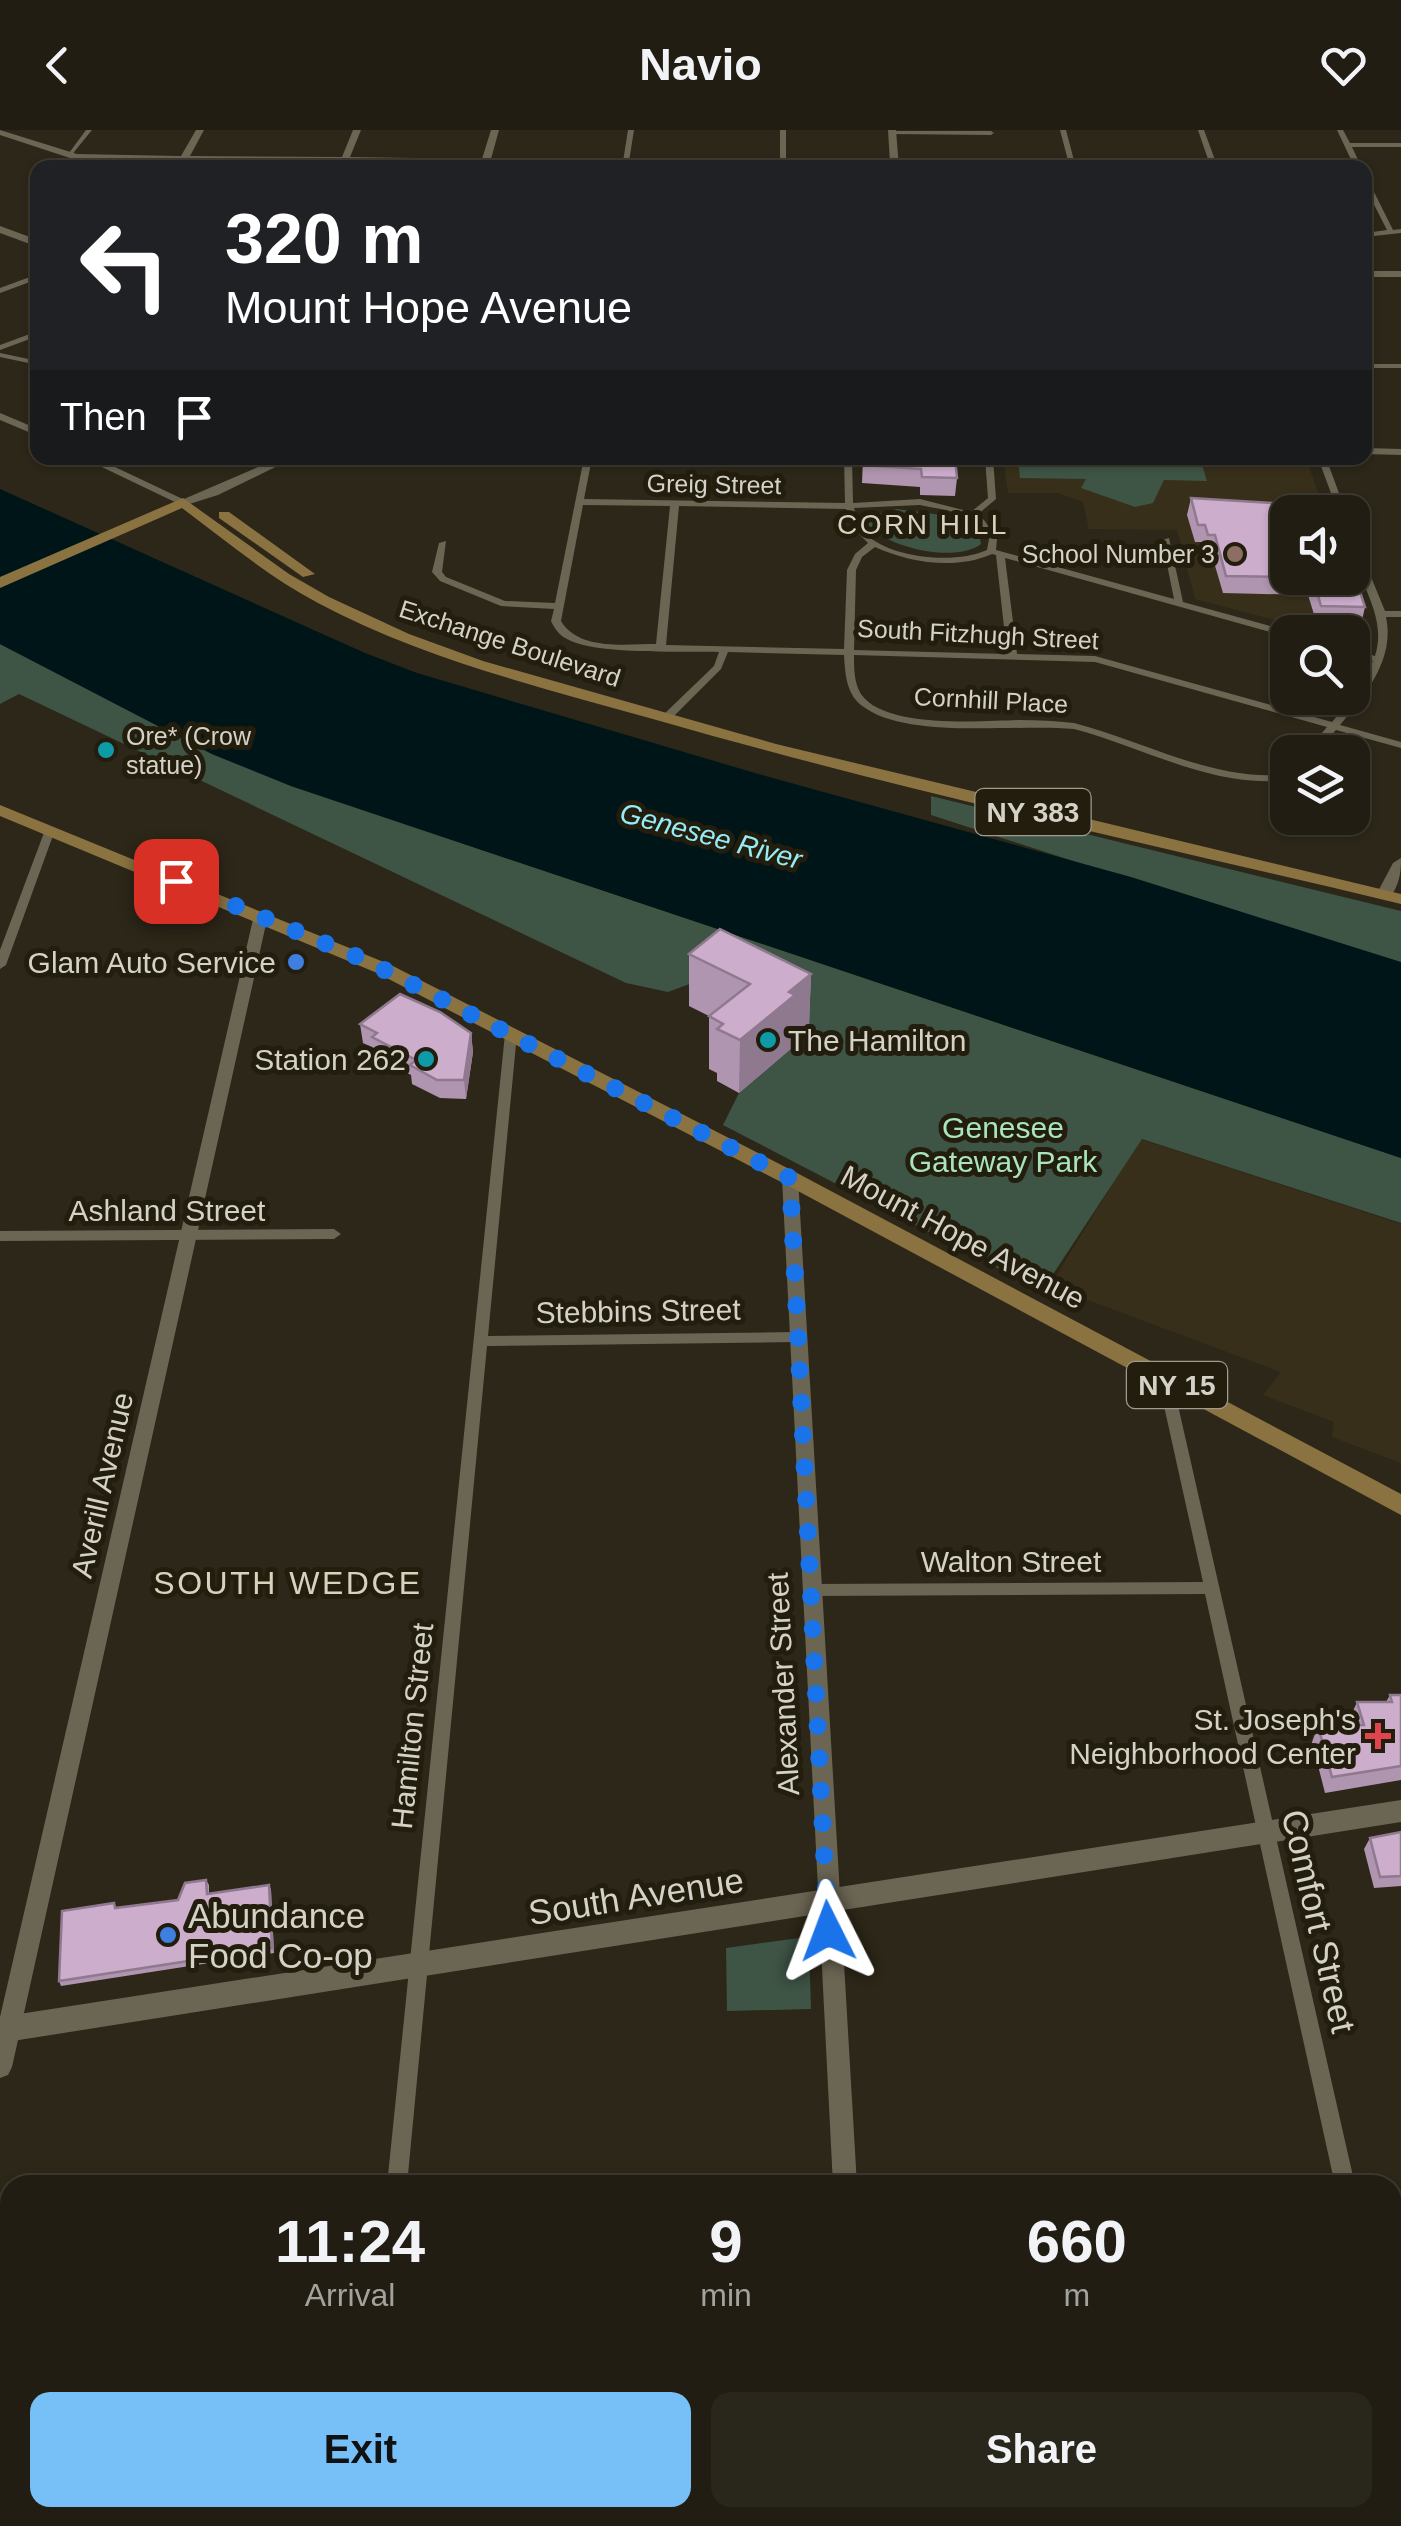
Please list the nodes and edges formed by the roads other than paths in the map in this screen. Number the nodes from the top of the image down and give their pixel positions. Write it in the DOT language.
graph roads {
  1 [pos="89,130"];
  2 [pos="200,130"];
  3 [pos="358,130"];
  4 [pos="496,130"];
  5 [pos="631,130"];
  6 [pos="783,130"];
  7 [pos="1063,130"];
  8 [pos="1201,130"];
  9 [pos="1340,130"];
  10 [pos="892,131"];
  11 [pos="0,132"];
  12 [pos="991,133"];
  13 [pos="1347,144"];
  14 [pos="1401,145"];
  15 [pos="68,156"];
  16 [pos="133,160"];
  17 [pos="184,160"];
  18 [pos="345,160"];
  19 [pos="486,160"];
  20 [pos="626,160"];
  21 [pos="783,160"];
  22 [pos="894,160"];
  23 [pos="1071,160"];
  24 [pos="1212,160"];
  25 [pos="1355,160"];
  26 [pos="1372,192"];
  27 [pos="0,229"];
  28 [pos="1396,231"];
  29 [pos="14,235"];
  30 [pos="0,240"];
  31 [pos="30,241"];
  32 [pos="1372,277"];
  33 [pos="1401,278"];
  34 [pos="30,279"];
  35 [pos="0,291"];
  36 [pos="30,338"];
  37 [pos="0,351"];
  38 [pos="30,360"];
  39 [pos="1372,366"];
  40 [pos="1401,366"];
  41 [pos="0,416"];
  42 [pos="30,429"];
  43 [pos="1372,451"];
  44 [pos="1401,452"];
  45 [pos="103,465"];
  46 [pos="248,465"];
  47 [pos="273,465"];
  48 [pos="586,465"];
  49 [pos="848,465"];
  50 [pos="990,465"];
  51 [pos="1325,465"];
  52 [pos="1336,495"];
  53 [pos="183,502"];
  54 [pos="578,502"];
  55 [pos="676,504"];
  56 [pos="849,506"];
  57 [pos="972,516"];
  58 [pos="1166,540"];
  59 [pos="444,543"];
  60 [pos="874,544"];
  61 [pos="995,552"];
  62 [pos="0,583"];
  63 [pos="1370,588"];
  64 [pos="1179,604"];
  65 [pos="559,606"];
  66 [pos="1380,614"];
  67 [pos="1401,614"];
  68 [pos="1270,629"];
  69 [pos="662,646"];
  70 [pos="725,648"];
  71 [pos="851,651"];
  72 [pos="1012,654"];
  73 [pos="1370,657"];
  74 [pos="1379,660"];
  75 [pos="671,713"];
  76 [pos="1335,726"];
  77 [pos="1327,735"];
  78 [pos="1401,745"];
  79 [pos="1270,779"];
  80 [pos="0,810"];
  81 [pos="50,830"];
  82 [pos="1401,863"];
  83 [pos="1394,892"];
  84 [pos="260,916"];
  85 [pos="0,964"];
  86 [pos="511,1034"];
  87 [pos="790,1178"];
  88 [pos="334,1234"];
  89 [pos="190,1235"];
  90 [pos="0,1236"];
  91 [pos="796,1337"];
  92 [pos="481,1340"];
  93 [pos="1166,1378"];
  94 [pos="1401,1505"];
  95 [pos="1212,1588"];
  96 [pos="811,1590"];
  97 [pos="1401,1811"];
  98 [pos="1266,1831"];
  99 [pos="827,1902"];
  100 [pos="418,1965"];
  101 [pos="4,2029"];
  102 [pos="0,2066"];
  103 [pos="398,2175"];
  104 [pos="844,2175"];
  105 [pos="1343,2175"];
  1 -- 15 [label="street"];
  2 -- 17 [label="street"];
  3 -- 18 [label="street"];
  4 -- 19 [label="street"];
  5 -- 20 [label="street"];
  6 -- 21 [label="street"];
  7 -- 23 [label="street"];
  8 -- 24 [label="street"];
  9 -- 13 [label="street"];
  10 -- 12 [label="street"];
  10 -- 22 [label="street"];
  11 -- 15 [label="street"];
  13 -- 14 [label="street"];
  13 -- 25 [label="street"];
  15 -- 16 [label="street"];
  26 -- 28 [label="street"];
  27 -- 29 [label="main road"];
  29 -- 30 [label="street"];
  29 -- 31 [label="main road"];
  32 -- 33 [label="main road"];
  34 -- 35 [label="street"];
  36 -- 37 [label="street"];
  37 -- 38 [label="street"];
  39 -- 40 [label="street"];
  41 -- 42 [label="street"];
  43 -- 44 [label="street"];
  45 -- 53 [label="street"];
  46 -- 53 [label="main road"];
  47 -- 53 [label="main road"];
  48 -- 54 [label="street"];
  49 -- 56 [label="street"];
  50 -- 57 [label="street"];
  51 -- 52 [label="street"];
  53 -- 62 [label="main road"];
  53 -- 75 [label="main road, Exchange Boulevard / NY 383"];
  53 -- 75 [label="main road, Exchange Boulevard / NY 383"];
  54 -- 55 [label="street, Greig Street"];
  54 -- 65 [label="street"];
  55 -- 56 [label="street, Greig Street"];
  55 -- 69 [label="street"];
  56 -- 57 [label="street, Greig Street"];
  56 -- 60 [label="street"];
  57 -- 61 [label="street"];
  58 -- 64 [label="street"];
  59 -- 65 [label="street"];
  60 -- 61 [label="street"];
  60 -- 71 [label="street"];
  61 -- 64 [label="street"];
  61 -- 72 [label="street"];
  63 -- 66 [label="street"];
  64 -- 68 [label="street"];
  65 -- 69 [label="street, South Fitzhugh Street"];
  66 -- 67 [label="street"];
  66 -- 74 [label="street"];
  69 -- 70 [label="street, South Fitzhugh Street"];
  70 -- 71 [label="street, South Fitzhugh Street"];
  70 -- 75 [label="street"];
  71 -- 72 [label="street, South Fitzhugh Street"];
  71 -- 79 [label="street, Cornhill Place"];
  72 -- 76 [label="street, South Fitzhugh Street"];
  73 -- 74 [label="street"];
  74 -- 76 [label="street"];
  75 -- 83 [label="main road, Exchange Boulevard / NY 383"];
  76 -- 77 [label="street"];
  76 -- 78 [label="street, South Fitzhugh Street"];
  80 -- 81 [label="main road, Mount Hope Avenue / NY 15"];
  81 -- 84 [label="main road, Mount Hope Avenue / NY 15"];
  81 -- 85 [label="street"];
  82 -- 83 [label="main road"];
  84 -- 86 [label="main road, Mount Hope Avenue / NY 15"];
  84 -- 89 [label="street, Averill Avenue"];
  86 -- 87 [label="main road, Mount Hope Avenue / NY 15"];
  86 -- 92 [label="street, Hamilton Street"];
  87 -- 91 [label="street, Alexander Street"];
  87 -- 93 [label="main road, Mount Hope Avenue / NY 15"];
  88 -- 89 [label="street, Ashland Street"];
  89 -- 90 [label="street, Ashland Street"];
  89 -- 101 [label="street, Averill Avenue"];
  91 -- 92 [label="street, Stebbins Street"];
  91 -- 96 [label="street, Alexander Street"];
  92 -- 100 [label="street, Hamilton Street"];
  93 -- 94 [label="main road, Mount Hope Avenue / NY 15"];
  93 -- 95 [label="street, Comfort Street"];
  95 -- 96 [label="street, Walton Street"];
  95 -- 98 [label="street, Comfort Street"];
  96 -- 99 [label="street, Alexander Street"];
  97 -- 98 [label="main road, South Avenue"];
  98 -- 99 [label="main road, South Avenue"];
  98 -- 105 [label="street, Comfort Street"];
  99 -- 100 [label="main road, South Avenue"];
  99 -- 104 [label="street, Alexander Street"];
  100 -- 101 [label="main road, South Avenue"];
  100 -- 103 [label="street, Hamilton Street"];
  101 -- 102 [label="street, Averill Avenue"];
}
